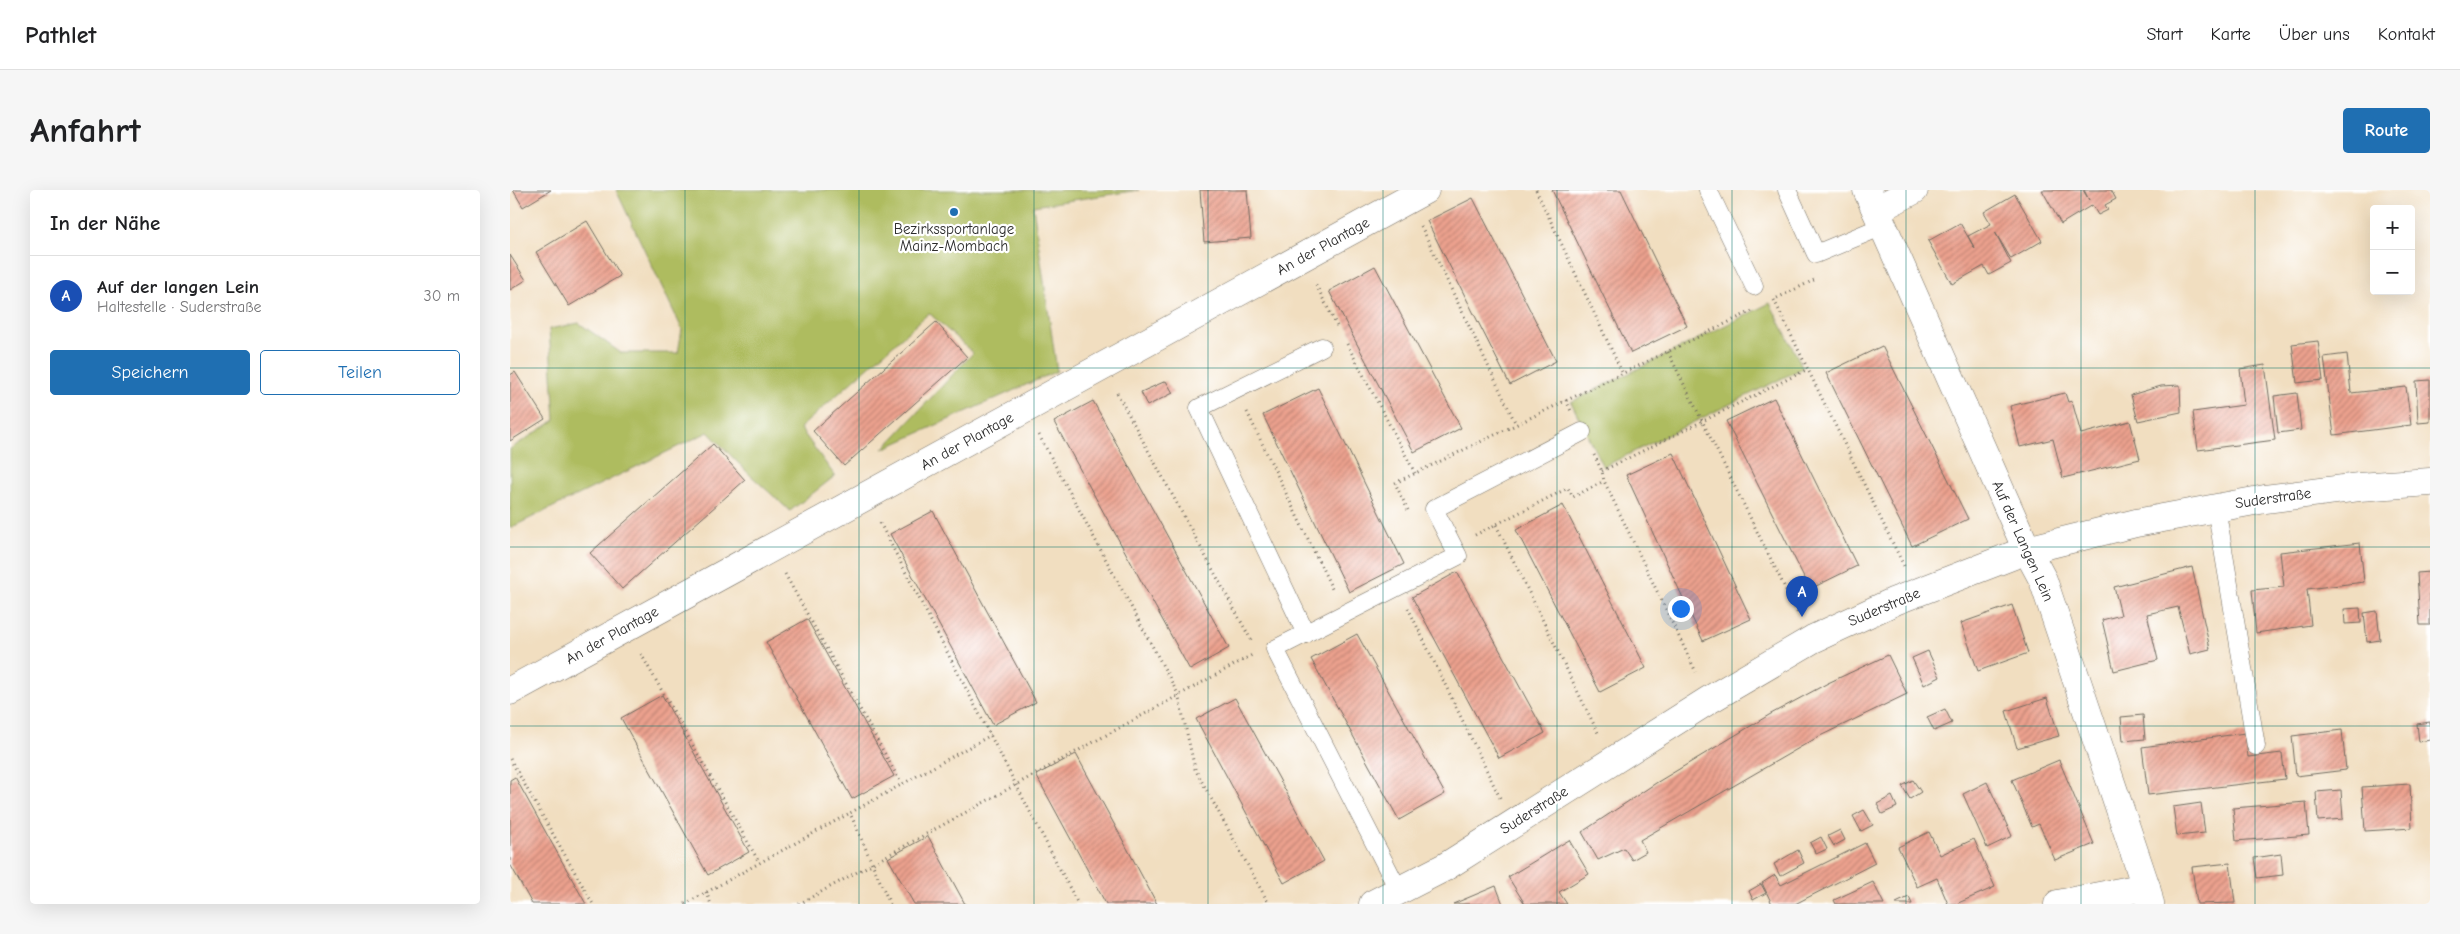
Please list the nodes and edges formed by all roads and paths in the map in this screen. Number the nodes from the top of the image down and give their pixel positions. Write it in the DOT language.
graph roads {
  1 [pos="1425,190"];
  2 [pos="1536,190"];
  3 [pos="1708,190"];
  4 [pos="1787,190"];
  5 [pos="1914,190"];
  6 [pos="1876,209"];
  7 [pos="1424,234"];
  8 [pos="1301,258"];
  9 [pos="1819,277"];
  10 [pos="1754,286"];
  11 [pos="1774,300"];
  12 [pos="1768,303"];
  13 [pos="1753,310"];
  14 [pos="1322,347"];
  15 [pos="1668,352"];
  16 [pos="1102,366"];
  17 [pos="1808,369"];
  18 [pos="1622,372"];
  19 [pos="1237,389"];
  20 [pos="1566,400"];
  21 [pos="1703,423"];
  22 [pos="1516,424"];
  23 [pos="1582,432"];
  24 [pos="1044,444"];
  25 [pos="1602,472"];
  26 [pos="1415,473"];
  27 [pos="1604,481"];
  28 [pos="2430,482"];
  29 [pos="866,496"];
  30 [pos="2216,507"];
  31 [pos="1412,517"];
  32 [pos="1496,525"];
  33 [pos="1453,546"];
  34 [pos="770,549"];
  35 [pos="2028,550"];
  36 [pos="1907,573"];
  37 [pos="1398,586"];
  38 [pos="1344,614"];
  39 [pos="1803,623"];
  40 [pos="626,628"];
  41 [pos="1306,634"];
  42 [pos="1275,650"];
  43 [pos="1257,652"];
  44 [pos="1697,673"];
  45 [pos="510,691"];
  46 [pos="1178,694"];
  47 [pos="991,735"];
  48 [pos="1602,743"];
  49 [pos="2256,746"];
  50 [pos="510,759"];
  51 [pos="901,783"];
  52 [pos="1017,785"];
  53 [pos="1503,806"];
  54 [pos="850,813"];
  55 [pos="759,862"];
  56 [pos="872,863"];
  57 [pos="706,892"];
  58 [pos="2148,895"];
  59 [pos="1402,898"];
  60 [pos="593,904"];
  61 [pos="685,904"];
  62 [pos="711,904"];
  63 [pos="799,904"];
  64 [pos="890,904"];
  65 [pos="1078,904"];
  66 [pos="1269,904"];
  67 [pos="1373,904"];
  68 [pos="2058,904"];
  1 -- 8 [label="street, An der Plantage"];
  2 -- 18 [label="path"];
  3 -- 10 [label="lane"];
  4 -- 6 [label="lane"];
  5 -- 6 [label="street"];
  6 -- 35 [label="street, Auf der Langen Lein"];
  7 -- 22 [label="path"];
  8 -- 16 [label="street, An der Plantage"];
  8 -- 26 [label="path"];
  9 -- 11 [label="path"];
  11 -- 12 [label="path"];
  11 -- 17 [label="path"];
  13 -- 15 [label="path"];
  14 -- 19 [label="lane"];
  15 -- 18 [label="path"];
  15 -- 21 [label="path"];
  16 -- 29 [label="street, An der Plantage"];
  16 -- 43 [label="path"];
  17 -- 21 [label="path"];
  17 -- 36 [label="path"];
  18 -- 20 [label="path"];
  19 -- 38 [label="path"];
  19 -- 41 [label="lane"];
  20 -- 22 [label="path"];
  20 -- 23 [label="path"];
  21 -- 25 [label="path"];
  21 -- 39 [label="path"];
  22 -- 26 [label="path"];
  23 -- 25 [label="path"];
  23 -- 33 [label="lane"];
  24 -- 46 [label="path"];
  25 -- 27 [label="path"];
  26 -- 31 [label="path"];
  27 -- 32 [label="path"];
  27 -- 44 [label="path"];
  28 -- 30 [label="street, Suderstraße"];
  29 -- 34 [label="street, An der Plantage"];
  29 -- 47 [label="path"];
  30 -- 35 [label="street, Suderstraße"];
  30 -- 49 [label="lane"];
  32 -- 33 [label="path"];
  32 -- 48 [label="path"];
  33 -- 37 [label="lane"];
  34 -- 40 [label="street, An der Plantage"];
  34 -- 51 [label="path"];
  35 -- 58 [label="street, Auf der Langen Lein"];
  35 -- 59 [label="street, Suderstraße"];
  37 -- 38 [label="lane"];
  37 -- 53 [label="path"];
  38 -- 41 [label="lane"];
  40 -- 45 [label="street, An der Plantage"];
  40 -- 55 [label="path"];
  41 -- 42 [label="lane"];
  42 -- 43 [label="path"];
  42 -- 59 [label="lane"];
  43 -- 46 [label="path"];
  46 -- 52 [label="path"];
  46 -- 66 [label="path"];
  47 -- 51 [label="path"];
  47 -- 52 [label="path"];
  50 -- 60 [label="path"];
  51 -- 54 [label="path"];
  52 -- 56 [label="path"];
  52 -- 65 [label="path"];
  54 -- 55 [label="path"];
  54 -- 56 [label="path"];
  55 -- 57 [label="path"];
  56 -- 63 [label="path"];
  56 -- 64 [label="path"];
  57 -- 61 [label="path"];
  57 -- 62 [label="path"];
  58 -- 68 [label="street"];
  59 -- 67 [label="street, Suderstraße"];
}
